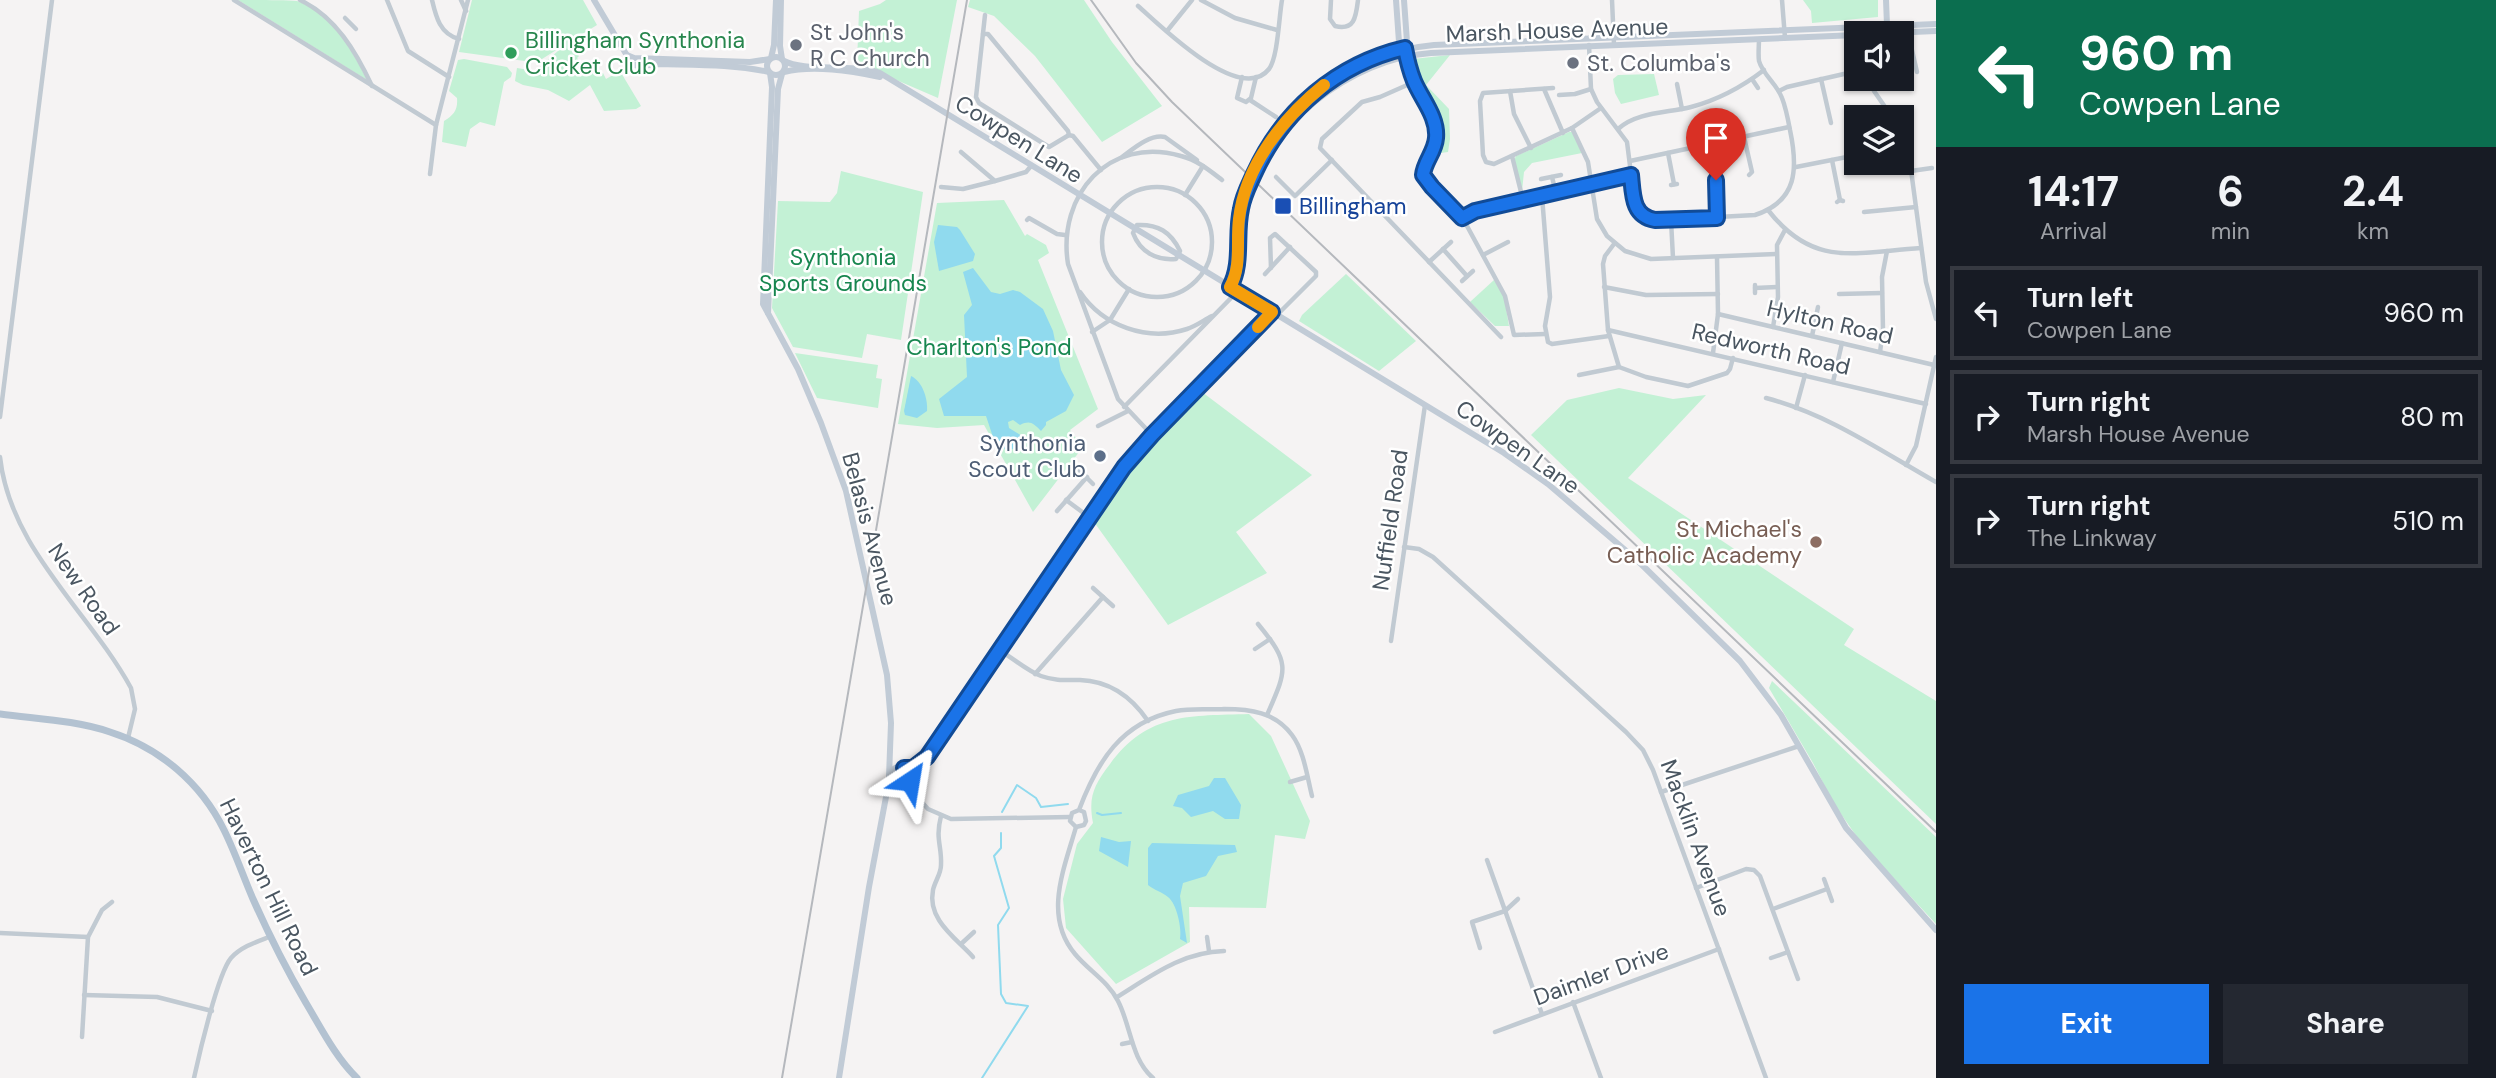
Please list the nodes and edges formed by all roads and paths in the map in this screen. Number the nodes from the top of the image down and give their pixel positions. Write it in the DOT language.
graph roads {
  1 [pos="51,0"];
  2 [pos="234,0"];
  3 [pos="300,0"];
  4 [pos="387,0"];
  5 [pos="432,0"];
  6 [pos="461,0"];
  7 [pos="468,0"];
  8 [pos="594,0"];
  9 [pos="776,0"];
  10 [pos="781,0"];
  11 [pos="1192,0"];
  12 [pos="1200,0"];
  13 [pos="1282,0"];
  14 [pos="1331,0"];
  15 [pos="1358,0"];
  16 [pos="1396,0"];
  17 [pos="1404,0"];
  18 [pos="1612,0"];
  19 [pos="1782,0"];
  20 [pos="1886,0"];
  21 [pos="308,2"];
  22 [pos="1138,6"];
  23 [pos="466,11"];
  24 [pos="985,15"];
  25 [pos="345,18"];
  26 [pos="1887,21"];
  27 [pos="351,24"];
  28 [pos="1914,24"];
  29 [pos="1936,24"];
  30 [pos="355,29"];
  31 [pos="1277,30"];
  32 [pos="1167,31"];
  33 [pos="1844,31"];
  34 [pos="1936,31"];
  35 [pos="341,33"];
  36 [pos="1914,33"];
  37 [pos="983,34"];
  38 [pos="1784,34"];
  39 [pos="1758,35"];
  40 [pos="1844,35"];
  41 [pos="1589,38"];
  42 [pos="459,39"];
  43 [pos="1614,41"];
  44 [pos="1589,46"];
  45 [pos="1405,48"];
  46 [pos="626,55"];
  47 [pos="1407,56"];
  48 [pos="770,59"];
  49 [pos="1914,59"];
  50 [pos="783,60"];
  51 [pos="837,68"];
  52 [pos="1764,70"];
  53 [pos="1917,72"];
  54 [pos="769,73"];
  55 [pos="783,73"];
  56 [pos="1844,74"];
  57 [pos="449,77"];
  58 [pos="1242,77"];
  59 [pos="1256,77"];
  60 [pos="1752,79"];
  61 [pos="1820,79"];
  62 [pos="1414,82"];
  63 [pos="1677,84"];
  64 [pos="372,86"];
  65 [pos="1553,88"];
  66 [pos="1758,88"];
  67 [pos="1545,89"];
  68 [pos="1591,89"];
  69 [pos="1510,91"];
  70 [pos="1779,91"];
  71 [pos="1559,95"];
  72 [pos="1250,100"];
  73 [pos="1312,100"];
  74 [pos="1601,108"];
  75 [pos="1682,109"];
  76 [pos="1275,117"];
  77 [pos="1831,123"];
  78 [pos="436,125"];
  79 [pos="1789,127"];
  80 [pos="1572,128"];
  81 [pos="1618,129"];
  82 [pos="1563,133"];
  83 [pos="1069,135"];
  84 [pos="1744,137"];
  85 [pos="1531,148"];
  86 [pos="961,152"];
  87 [pos="1668,153"];
  88 [pos="1512,156"];
  89 [pos="1844,158"];
  90 [pos="1332,160"];
  91 [pos="1832,160"];
  92 [pos="1630,161"];
  93 [pos="1113,162"];
  94 [pos="1031,166"];
  95 [pos="1204,166"];
  96 [pos="1796,167"];
  97 [pos="1932,168"];
  98 [pos="1101,170"];
  99 [pos="1914,171"];
  100 [pos="430,174"];
  101 [pos="1758,174"];
  102 [pos="1561,175"];
  103 [pos="1631,175"];
  104 [pos="1912,175"];
  105 [pos="1276,177"];
  106 [pos="1552,177"];
  107 [pos="1541,179"];
  108 [pos="1223,180"];
  109 [pos="1716,180"];
  110 [pos="995,181"];
  111 [pos="1592,184"];
  112 [pos="1674,185"];
  113 [pos="941,187"];
  114 [pos="1556,193"];
  115 [pos="1078,195"];
  116 [pos="1185,195"];
  117 [pos="1542,196"];
  118 [pos="1523,200"];
  119 [pos="1840,201"];
  120 [pos="1916,207"];
  121 [pos="1768,210"];
  122 [pos="1864,212"];
  123 [pos="1110,215"];
  124 [pos="1462,218"];
  125 [pos="1717,218"];
  126 [pos="1027,220"];
  127 [pos="1671,220"];
  128 [pos="1134,229"];
  129 [pos="1785,230"];
  130 [pos="1065,235"];
  131 [pos="769,236"];
  132 [pos="1451,242"];
  133 [pos="1509,242"];
  134 [pos="1614,244"];
  135 [pos="1290,247"];
  136 [pos="1922,248"];
  137 [pos="1443,249"];
  138 [pos="1887,251"];
  139 [pos="1776,254"];
  140 [pos="1483,255"];
  141 [pos="1178,256"];
  142 [pos="1717,257"];
  143 [pos="1673,258"];
  144 [pos="1429,262"];
  145 [pos="1271,268"];
  146 [pos="1204,271"];
  147 [pos="1473,271"];
  148 [pos="1265,274"];
  149 [pos="1467,276"];
  150 [pos="1462,281"];
  151 [pos="1075,285"];
  152 [pos="1604,287"];
  153 [pos="1777,288"];
  154 [pos="1129,289"];
  155 [pos="1233,289"];
  156 [pos="1755,289"];
  157 [pos="1882,293"];
  158 [pos="1718,294"];
  159 [pos="1839,294"];
  160 [pos="1231,298"];
  161 [pos="1817,307"];
  162 [pos="768,313"];
  163 [pos="1274,314"];
  164 [pos="1718,314"];
  165 [pos="1212,316"];
  166 [pos="1936,319"];
  167 [pos="1110,320"];
  168 [pos="1773,327"];
  169 [pos="1189,329"];
  170 [pos="1092,332"];
  171 [pos="1608,333"];
  172 [pos="1545,334"];
  173 [pos="1193,336"];
  174 [pos="1812,336"];
  175 [pos="1501,337"];
  176 [pos="1842,343"];
  177 [pos="1880,352"];
  178 [pos="1713,354"];
  179 [pos="1733,358"];
  180 [pos="1936,358"];
  181 [pos="1934,365"];
  182 [pos="1619,367"];
  183 [pos="1578,375"];
  184 [pos="1805,375"];
  185 [pos="1833,382"];
  186 [pos="1765,398"];
  187 [pos="1926,404"];
  188 [pos="1425,405"];
  189 [pos="1796,408"];
  190 [pos="1126,409"];
  191 [pos="0,417"];
  192 [pos="1097,427"];
  193 [pos="1152,435"];
  194 [pos="0,457"];
  195 [pos="1906,465"];
  196 [pos="1077,468"];
  197 [pos="1087,477"];
  198 [pos="1936,482"];
  199 [pos="1093,484"];
  200 [pos="1066,500"];
  201 [pos="1057,511"];
  202 [pos="1089,517"];
  203 [pos="1404,547"];
  204 [pos="1093,588"];
  205 [pos="1103,597"];
  206 [pos="1113,607"];
  207 [pos="1258,624"];
  208 [pos="1270,639"];
  209 [pos="1391,641"];
  210 [pos="1255,649"];
  211 [pos="999,650"];
  212 [pos="1035,674"];
  213 [pos="0,714"];
  214 [pos="1267,715"];
  215 [pos="1148,721"];
  216 [pos="128,738"];
  217 [pos="1799,746"];
  218 [pos="891,747"];
  219 [pos="923,762"];
  220 [pos="902,767"];
  221 [pos="911,777"];
  222 [pos="1307,777"];
  223 [pos="889,779"];
  224 [pos="1290,782"];
  225 [pos="904,788"];
  226 [pos="1661,792"];
  227 [pos="1312,796"];
  228 [pos="884,808"];
  229 [pos="1079,810"];
  230 [pos="941,816"];
  231 [pos="1070,817"];
  232 [pos="1076,827"];
  233 [pos="1487,860"];
  234 [pos="1824,879"];
  235 [pos="1696,888"];
  236 [pos="1827,889"];
  237 [pos="1518,899"];
  238 [pos="1832,901"];
  239 [pos="112,902"];
  240 [pos="1773,909"];
  241 [pos="1505,911"];
  242 [pos="1936,930"];
  243 [pos="974,932"];
  244 [pos="0,933"];
  245 [pos="88,937"];
  246 [pos="269,937"];
  247 [pos="1207,937"];
  248 [pos="961,944"];
  249 [pos="1480,948"];
  250 [pos="1719,949"];
  251 [pos="1209,951"];
  252 [pos="1224,951"];
  253 [pos="1788,952"];
  254 [pos="974,957"];
  255 [pos="1771,958"];
  256 [pos="1798,979"];
  257 [pos="85,995"];
  258 [pos="1117,997"];
  259 [pos="1573,1002"];
  260 [pos="212,1011"];
  261 [pos="1542,1014"];
  262 [pos="1495,1032"];
  263 [pos="82,1038"];
  264 [pos="1132,1042"];
  265 [pos="1122,1044"];
  266 [pos="194,1078"];
  267 [pos="357,1078"];
  268 [pos="839,1078"];
  269 [pos="1153,1078"];
  270 [pos="1601,1078"];
  271 [pos="1766,1078"];
  1 -- 191 [label="street"];
  2 -- 64 [label="street"];
  3 -- 21 [label="street"];
  4 -- 57 [label="street"];
  5 -- 42 [label="street"];
  6 -- 23 [label="street"];
  7 -- 23 [label="street"];
  8 -- 46 [label="street"];
  9 -- 48 [label="street"];
  10 -- 50 [label="street"];
  11 -- 32 [label="street"];
  12 -- 31 [label="street"];
  13 -- 31 [label="street"];
  14 -- 15 [label="street"];
  16 -- 45 [label="street"];
  17 -- 45 [label="street"];
  18 -- 43 [label="street"];
  19 -- 38 [label="street"];
  20 -- 26 [label="street"];
  21 -- 35 [label="street"];
  22 -- 32 [label="street"];
  23 -- 42 [label="street"];
  24 -- 37 [label="street"];
  25 -- 27 [label="street"];
  27 -- 30 [label="street"];
  27 -- 35 [label="street"];
  28 -- 29 [label="street, Marsh House Avenue"];
  31 -- 59 [label="street"];
  32 -- 58 [label="street"];
  33 -- 38 [label="street, Marsh House Avenue"];
  34 -- 36 [label="street"];
  35 -- 64 [label="street"];
  37 -- 83 [label="street"];
  37 -- 83 [label="street"];
  38 -- 39 [label="street, Marsh House Avenue"];
  38 -- 40 [label="street, Marsh House Avenue"];
  39 -- 43 [label="street, Marsh House Avenue"];
  39 -- 52 [label="street"];
  41 -- 43 [label="street, Marsh House Avenue"];
  41 -- 44 [label="street"];
  41 -- 45 [label="street, Marsh House Avenue"];
  42 -- 57 [label="street"];
  43 -- 44 [label="street, Marsh House Avenue"];
  44 -- 47 [label="street, Marsh House Avenue"];
  44 -- 68 [label="street"];
  45 -- 47 [label="street"];
  45 -- 73 [label="street, Marsh House Avenue"];
  46 -- 48 [label="street"];
  46 -- 54 [label="street"];
  47 -- 62 [label="street"];
  47 -- 73 [label="street, Marsh House Avenue"];
  48 -- 50 [label="street"];
  48 -- 54 [label="street"];
  49 -- 53 [label="street"];
  50 -- 51 [label="street, Cowpen Lane"];
  50 -- 55 [label="street"];
  51 -- 55 [label="street, Cowpen Lane"];
  51 -- 94 [label="street, Cowpen Lane"];
  52 -- 60 [label="street"];
  52 -- 70 [label="street"];
  54 -- 55 [label="street"];
  54 -- 131 [label="street"];
  55 -- 131 [label="street"];
  56 -- 61 [label="street"];
  57 -- 78 [label="street"];
  58 -- 59 [label="street"];
  58 -- 72 [label="street"];
  59 -- 72 [label="street"];
  60 -- 66 [label="street"];
  60 -- 75 [label="street"];
  61 -- 70 [label="street"];
  61 -- 77 [label="street"];
  62 -- 90 [label="street"];
  62 -- 124 [label="street"];
  63 -- 75 [label="street"];
  64 -- 78 [label="street"];
  65 -- 67 [label="street"];
  67 -- 69 [label="street"];
  67 -- 82 [label="street"];
  68 -- 71 [label="street"];
  68 -- 74 [label="street"];
  69 -- 85 [label="street"];
  69 -- 88 [label="street"];
  70 -- 79 [label="street"];
  72 -- 76 [label="street"];
  73 -- 155 [label="street, Marsh House Avenue"];
  74 -- 80 [label="street"];
  74 -- 81 [label="street"];
  75 -- 81 [label="street"];
  78 -- 100 [label="street"];
  79 -- 84 [label="street"];
  79 -- 96 [label="street"];
  80 -- 82 [label="street"];
  80 -- 111 [label="street"];
  81 -- 92 [label="street"];
  82 -- 85 [label="street"];
  83 -- 98 [label="street"];
  84 -- 87 [label="street"];
  84 -- 101 [label="street"];
  85 -- 88 [label="street"];
  86 -- 110 [label="street"];
  87 -- 92 [label="street"];
  87 -- 112 [label="street"];
  88 -- 118 [label="street"];
  89 -- 91 [label="street"];
  90 -- 105 [label="street"];
  90 -- 144 [label="street"];
  91 -- 96 [label="street"];
  91 -- 119 [label="street"];
  92 -- 103 [label="street"];
  93 -- 95 [label="street"];
  93 -- 95 [label="street"];
  93 -- 98 [label="street"];
  94 -- 110 [label="street"];
  94 -- 115 [label="street, Cowpen Lane"];
  95 -- 108 [label="street"];
  95 -- 116 [label="street"];
  96 -- 121 [label="street"];
  97 -- 99 [label="street"];
  98 -- 115 [label="street"];
  102 -- 106 [label="street"];
  103 -- 111 [label="street"];
  103 -- 127 [label="street"];
  104 -- 120 [label="street"];
  106 -- 107 [label="street"];
  106 -- 114 [label="street"];
  109 -- 125 [label="street"];
  110 -- 113 [label="street"];
  111 -- 114 [label="street"];
  111 -- 134 [label="street"];
  114 -- 117 [label="street"];
  115 -- 123 [label="street, Cowpen Lane"];
  115 -- 130 [label="street"];
  116 -- 123 [label="street"];
  116 -- 146 [label="street"];
  117 -- 118 [label="street"];
  117 -- 172 [label="street"];
  118 -- 124 [label="street"];
  120 -- 122 [label="street"];
  120 -- 136 [label="street"];
  121 -- 125 [label="street"];
  121 -- 129 [label="street"];
  123 -- 128 [label="street, Cowpen Lane"];
  123 -- 154 [label="street"];
  124 -- 140 [label="street"];
  125 -- 127 [label="street"];
  126 -- 130 [label="street"];
  127 -- 143 [label="street"];
  128 -- 141 [label="street, Cowpen Lane"];
  128 -- 141 [label="street, Cowpen Lane"];
  128 -- 141 [label="street, Cowpen Lane"];
  129 -- 138 [label="street"];
  129 -- 139 [label="street"];
  130 -- 151 [label="street"];
  131 -- 162 [label="street"];
  131 -- 162 [label="street, Belasis Avenue"];
  132 -- 137 [label="street"];
  133 -- 140 [label="street"];
  134 -- 143 [label="street"];
  134 -- 152 [label="street"];
  135 -- 145 [label="street"];
  135 -- 145 [label="street"];
  135 -- 163 [label="street"];
  136 -- 138 [label="street"];
  136 -- 166 [label="street"];
  137 -- 144 [label="street"];
  137 -- 149 [label="street"];
  138 -- 157 [label="street"];
  139 -- 142 [label="street"];
  139 -- 153 [label="street"];
  140 -- 172 [label="street"];
  141 -- 146 [label="street, Cowpen Lane"];
  142 -- 143 [label="street"];
  142 -- 158 [label="street"];
  144 -- 175 [label="street"];
  145 -- 148 [label="street"];
  146 -- 154 [label="street"];
  146 -- 155 [label="street, Cowpen Lane"];
  147 -- 149 [label="street"];
  149 -- 150 [label="street"];
  151 -- 167 [label="street"];
  151 -- 170 [label="street"];
  152 -- 158 [label="street"];
  152 -- 171 [label="street"];
  153 -- 156 [label="street"];
  153 -- 168 [label="street"];
  154 -- 167 [label="street"];
  155 -- 163 [label="street, Cowpen Lane"];
  157 -- 159 [label="street"];
  157 -- 177 [label="street"];
  158 -- 164 [label="street"];
  160 -- 165 [label="street"];
  161 -- 174 [label="street"];
  162 -- 218 [label="street, Belasis Avenue"];
  163 -- 188 [label="street, Cowpen Lane"];
  163 -- 193 [label="street"];
  164 -- 168 [label="street, Hylton Road"];
  164 -- 178 [label="street"];
  165 -- 169 [label="street"];
  165 -- 173 [label="street"];
  167 -- 169 [label="street"];
  167 -- 170 [label="street"];
  168 -- 174 [label="street, Hylton Road"];
  169 -- 173 [label="street"];
  170 -- 190 [label="street"];
  171 -- 172 [label="street"];
  171 -- 178 [label="street, Redworth Road"];
  171 -- 182 [label="street"];
  173 -- 190 [label="street"];
  174 -- 176 [label="street, Hylton Road"];
  176 -- 177 [label="street, Hylton Road"];
  176 -- 185 [label="street"];
  177 -- 181 [label="street, Hylton Road"];
  178 -- 179 [label="street, Redworth Road"];
  179 -- 182 [label="street"];
  179 -- 184 [label="street, Redworth Road"];
  180 -- 181 [label="street"];
  181 -- 187 [label="street"];
  182 -- 183 [label="street"];
  184 -- 185 [label="street, Redworth Road"];
  184 -- 189 [label="street"];
  185 -- 187 [label="street, Redworth Road"];
  186 -- 189 [label="street"];
  187 -- 195 [label="street"];
  188 -- 203 [label="street, Nuffield Road"];
  188 -- 217 [label="street, Cowpen Lane"];
  189 -- 195 [label="street"];
  190 -- 192 [label="street"];
  190 -- 193 [label="street"];
  193 -- 202 [label="street"];
  194 -- 216 [label="street, New Road"];
  195 -- 198 [label="street"];
  196 -- 197 [label="street"];
  197 -- 199 [label="street"];
  197 -- 200 [label="street"];
  200 -- 201 [label="street"];
  200 -- 202 [label="street"];
  202 -- 211 [label="street"];
  203 -- 209 [label="street, Nuffield Road"];
  203 -- 226 [label="street, Macklin Avenue"];
  204 -- 205 [label="street"];
  205 -- 206 [label="street"];
  205 -- 212 [label="street"];
  207 -- 208 [label="street"];
  208 -- 210 [label="street"];
  208 -- 214 [label="street"];
  211 -- 212 [label="street"];
  211 -- 219 [label="street"];
  212 -- 215 [label="street"];
  213 -- 216 [label="main road, Haverton Hill Road"];
  214 -- 215 [label="street"];
  214 -- 222 [label="street"];
  215 -- 229 [label="street"];
  216 -- 246 [label="main road, Haverton Hill Road"];
  217 -- 226 [label="street"];
  217 -- 242 [label="street, Cowpen Lane"];
  218 -- 220 [label="street, Belasis Avenue"];
  218 -- 223 [label="street, Belasis Avenue"];
  219 -- 220 [label="street"];
  219 -- 221 [label="street"];
  220 -- 221 [label="street"];
  220 -- 223 [label="street"];
  221 -- 225 [label="street"];
  222 -- 224 [label="street"];
  222 -- 227 [label="street"];
  223 -- 225 [label="street"];
  223 -- 228 [label="street, Belasis Avenue"];
  225 -- 228 [label="street, Belasis Avenue"];
  225 -- 230 [label="street"];
  226 -- 235 [label="street, Macklin Avenue"];
  228 -- 268 [label="street, Belasis Avenue"];
  229 -- 231 [label="street"];
  229 -- 232 [label="street"];
  230 -- 231 [label="street"];
  230 -- 248 [label="street"];
  231 -- 232 [label="street"];
  232 -- 258 [label="street"];
  233 -- 241 [label="street"];
  234 -- 236 [label="street"];
  235 -- 240 [label="street"];
  235 -- 250 [label="street, Macklin Avenue"];
  236 -- 238 [label="street"];
  236 -- 240 [label="street"];
  237 -- 241 [label="street"];
  239 -- 245 [label="street"];
  240 -- 253 [label="street"];
  241 -- 249 [label="street"];
  241 -- 261 [label="street"];
  243 -- 248 [label="street"];
  244 -- 245 [label="street"];
  245 -- 257 [label="street"];
  246 -- 260 [label="street"];
  246 -- 267 [label="main road, Haverton Hill Road"];
  247 -- 251 [label="street"];
  248 -- 254 [label="street"];
  250 -- 259 [label="street, Daimler Drive"];
  250 -- 271 [label="street, Macklin Avenue"];
  251 -- 252 [label="street"];
  251 -- 258 [label="street"];
  253 -- 255 [label="street"];
  253 -- 256 [label="street"];
  257 -- 260 [label="street"];
  257 -- 263 [label="street"];
  258 -- 264 [label="street"];
  259 -- 261 [label="street, Daimler Drive"];
  259 -- 270 [label="street"];
  260 -- 266 [label="street"];
  261 -- 262 [label="street, Daimler Drive"];
  264 -- 265 [label="street"];
  264 -- 269 [label="street"];
}
